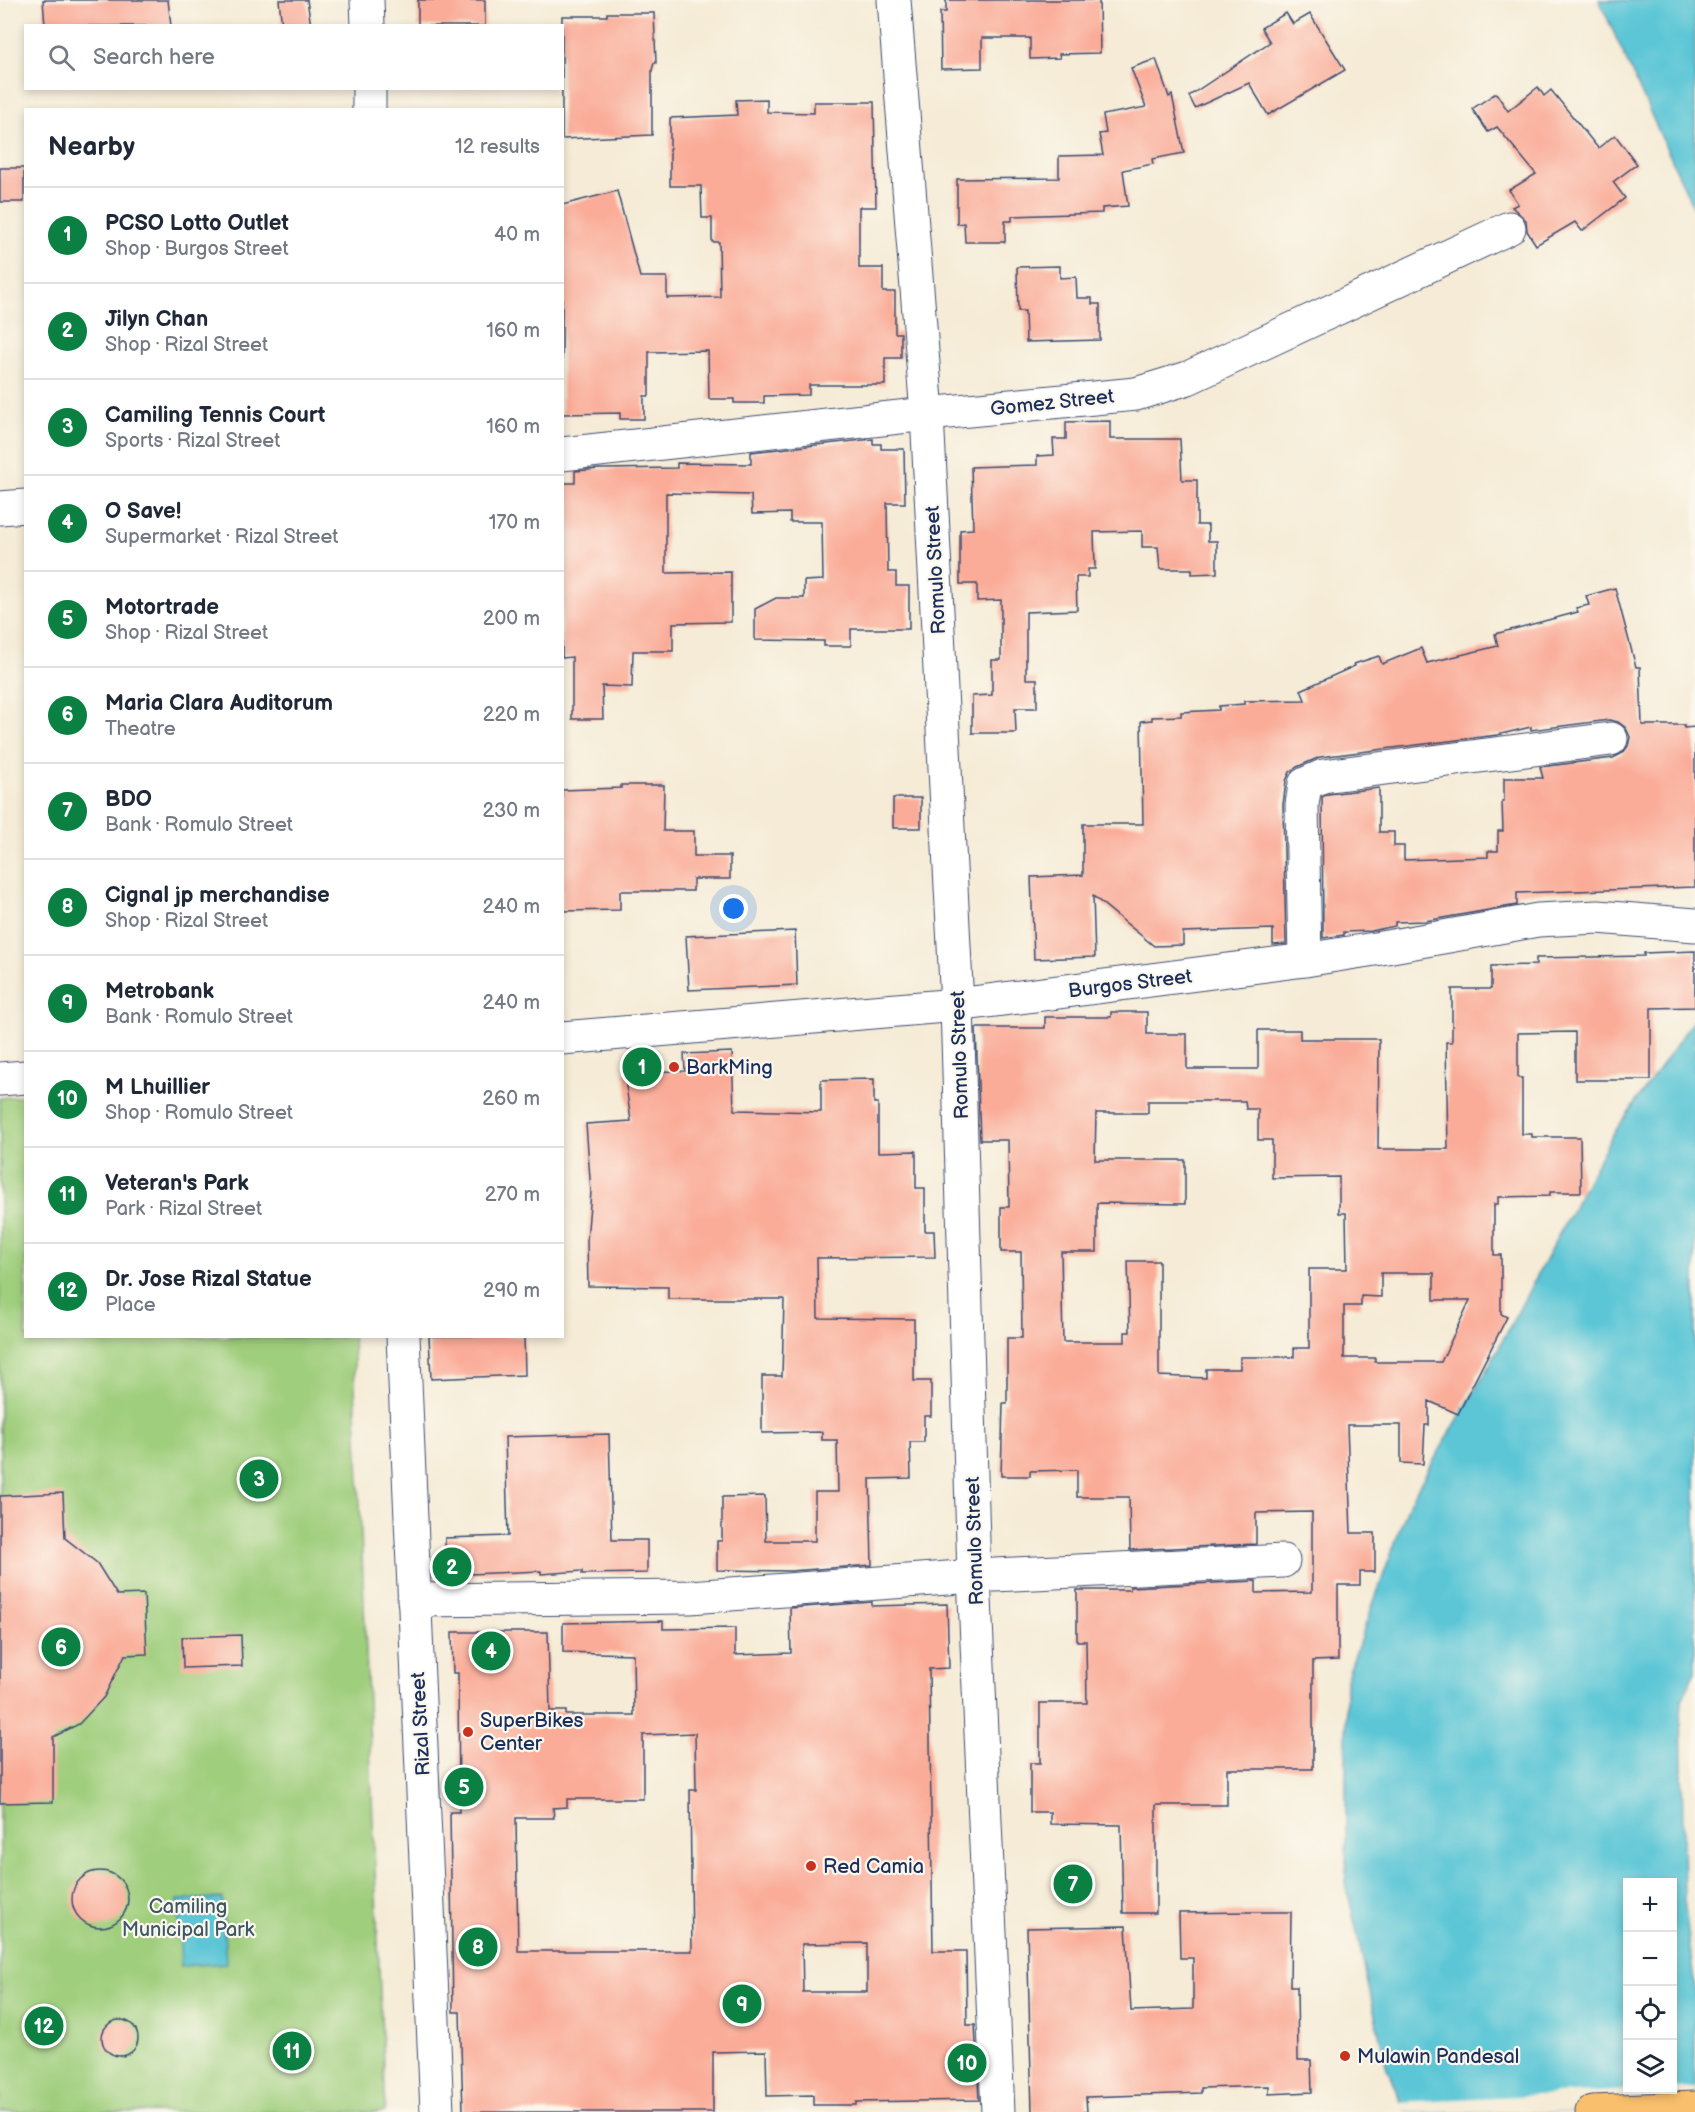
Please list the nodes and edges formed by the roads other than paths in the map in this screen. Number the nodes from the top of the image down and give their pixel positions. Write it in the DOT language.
graph roads {
  1 [pos="367,0"];
  2 [pos="894,0"];
  3 [pos="368,24"];
  4 [pos="369,90"];
  5 [pos="369,108"];
  6 [pos="1509,228"];
  7 [pos="927,414"];
  8 [pos="564,454"];
  9 [pos="24,506"];
  10 [pos="0,508"];
  11 [pos="1611,739"];
  12 [pos="1693,924"];
  13 [pos="1305,960"];
  14 [pos="957,1005"];
  15 [pos="564,1038"];
  16 [pos="24,1077"];
  17 [pos="0,1079"];
  18 [pos="403,1338"];
  19 [pos="1283,1561"];
  20 [pos="975,1576"];
  21 [pos="414,1600"];
  22 [pos="1695,2108"];
  23 [pos="437,2112"];
  24 [pos="998,2112"];
  25 [pos="1592,2112"];
  1 -- 3 [label="street"];
  2 -- 7 [label="street, Romulo Street"];
  4 -- 5 [label="street"];
  6 -- 7 [label="street, Gomez Street"];
  7 -- 8 [label="street, Gomez Street"];
  7 -- 14 [label="street, Romulo Street"];
  9 -- 10 [label="street"];
  11 -- 13 [label="street"];
  12 -- 13 [label="street, Burgos Street"];
  13 -- 14 [label="street, Burgos Street"];
  14 -- 15 [label="street, Burgos Street"];
  14 -- 20 [label="street, Romulo Street"];
  16 -- 17 [label="street"];
  18 -- 21 [label="street, Rizal Street"];
  19 -- 20 [label="street"];
  20 -- 21 [label="street"];
  20 -- 24 [label="street, Romulo Street"];
  21 -- 23 [label="street, Rizal Street"];
  22 -- 25 [label="highway"];
}
